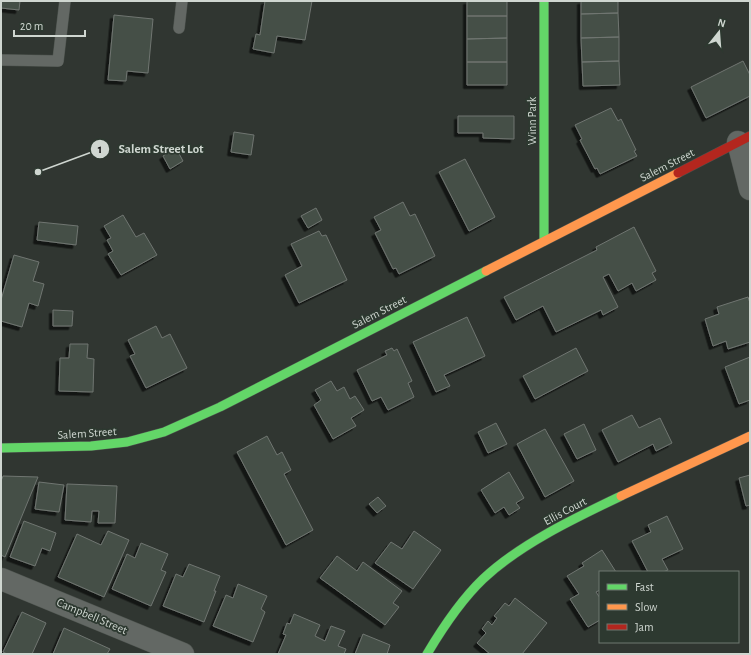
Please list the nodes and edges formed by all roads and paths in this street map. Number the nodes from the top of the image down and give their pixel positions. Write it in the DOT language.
graph roads {
  1 [pos="65,1"];
  2 [pos="182,1"];
  3 [pos="544,1"];
  4 [pos="179,28"];
  5 [pos="1,60"];
  6 [pos="744,139"];
  7 [pos="750,189"];
  8 [pos="544,241"];
  9 [pos="750,436"];
  10 [pos="1,448"];
  11 [pos="1,579"];
  12 [pos="183,654"];
  13 [pos="427,654"];
  1 -- 5 [label="lane"];
  2 -- 4 [label="lane"];
  3 -- 8 [label="street, Winn Park"];
  6 -- 7 [label="street"];
  6 -- 8 [label="street, Salem Street"];
  8 -- 10 [label="street, Salem Street"];
  9 -- 13 [label="street, Ellis Court"];
  11 -- 12 [label="street, Campbell Street"];
}
